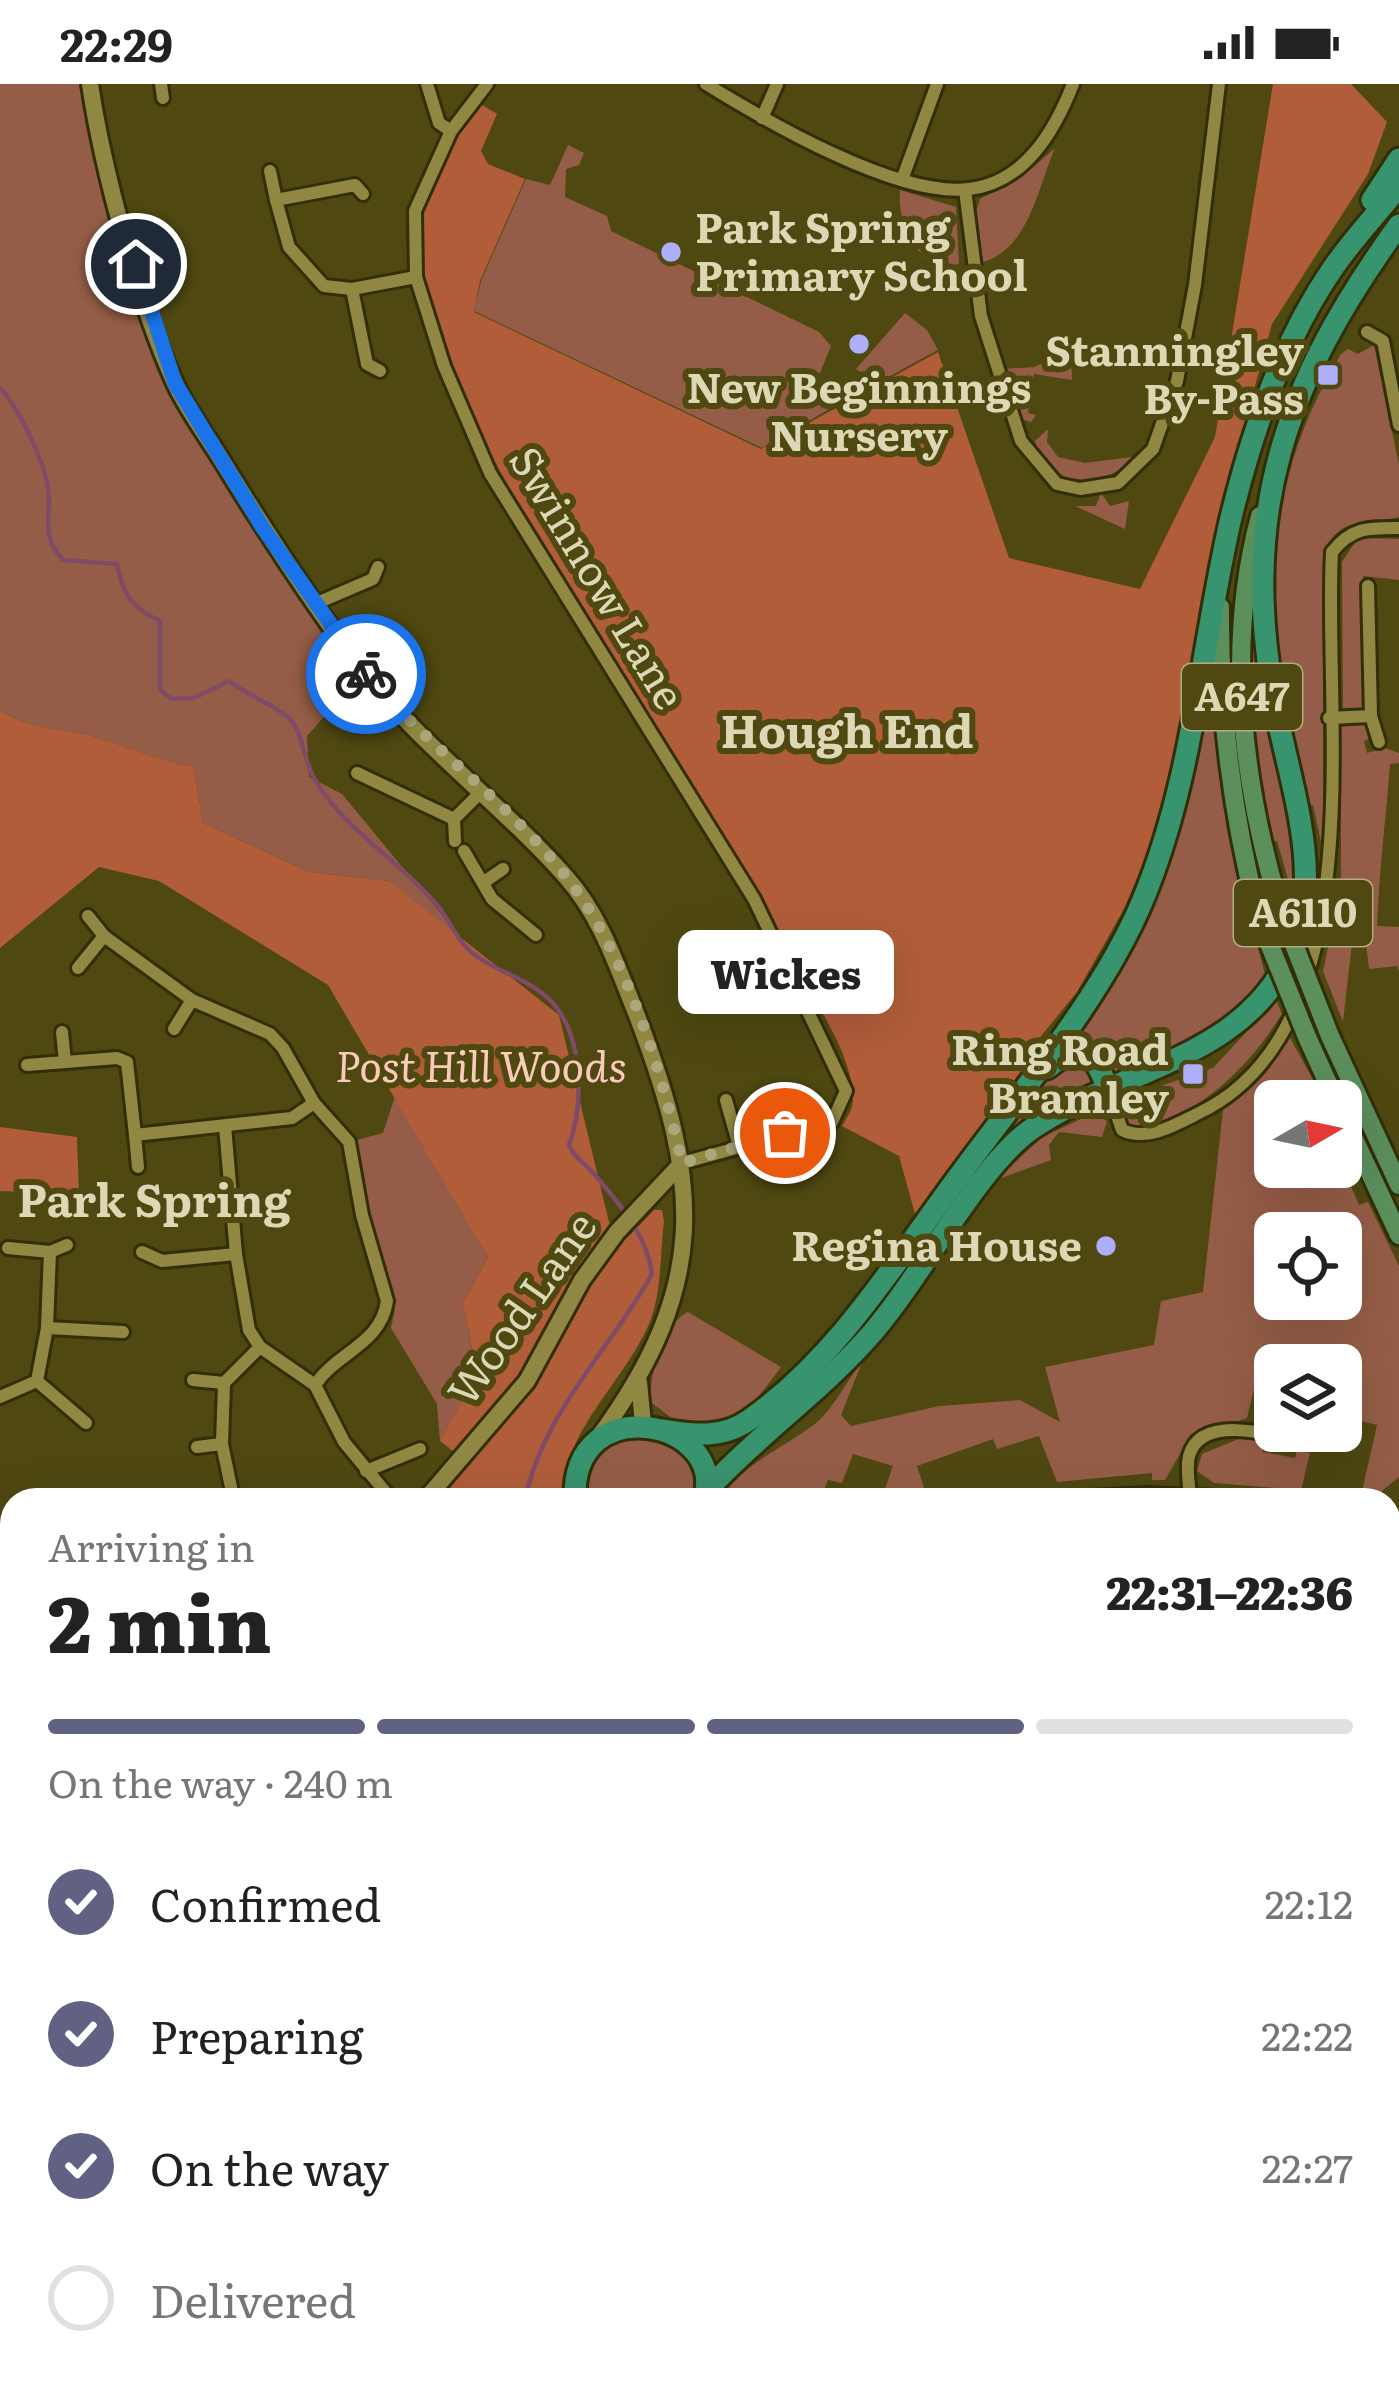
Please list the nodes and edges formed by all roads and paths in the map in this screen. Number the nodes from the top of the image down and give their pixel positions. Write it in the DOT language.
graph roads {
  1 [pos="90,84"];
  2 [pos="427,84"];
  3 [pos="487,84"];
  4 [pos="706,84"];
  5 [pos="777,84"];
  6 [pos="937,84"];
  7 [pos="1073,84"];
  8 [pos="1219,84"];
  9 [pos="762,118"];
  10 [pos="451,131"];
  11 [pos="1399,159"];
  12 [pos="271,171"];
  13 [pos="903,177"];
  14 [pos="1399,186"];
  15 [pos="964,190"];
  16 [pos="363,194"];
  17 [pos="276,200"];
  18 [pos="1399,225"];
  19 [pos="1329,273"];
  20 [pos="416,277"];
  21 [pos="352,289"];
  22 [pos="1367,332"];
  23 [pos="380,371"];
  24 [pos="1399,425"];
  25 [pos="1269,483"];
  26 [pos="1399,529"];
  27 [pos="378,567"];
  28 [pos="1220,577"];
  29 [pos="1368,586"];
  30 [pos="317,603"];
  31 [pos="1371,716"];
  32 [pos="1329,718"];
  33 [pos="1379,742"];
  34 [pos="357,773"];
  35 [pos="481,792"];
  36 [pos="454,819"];
  37 [pos="502,869"];
  38 [pos="484,882"];
  39 [pos="88,916"];
  40 [pos="536,935"];
  41 [pos="104,936"];
  42 [pos="78,968"];
  43 [pos="192,1000"];
  44 [pos="175,1029"];
  45 [pos="62,1032"];
  46 [pos="64,1062"];
  47 [pos="27,1065"];
  48 [pos="1326,1080"];
  49 [pos="1108,1089"];
  50 [pos="1024,1090"];
  51 [pos="726,1100"];
  52 [pos="314,1103"];
  53 [pos="225,1126"];
  54 [pos="135,1135"];
  55 [pos="739,1146"];
  56 [pos="1362,1156"];
  57 [pos="682,1163"];
  58 [pos="138,1167"];
  59 [pos="1399,1185"];
  60 [pos="640,1209"];
  61 [pos="687,1216"];
  62 [pos="1399,1234"];
  63 [pos="67,1245"];
  64 [pos="8,1248"];
  65 [pos="50,1252"];
  66 [pos="142,1252"];
  67 [pos="236,1254"];
  68 [pos="162,1262"];
  69 [pos="165,1279"];
  70 [pos="46,1328"];
  71 [pos="123,1332"];
  72 [pos="260,1347"];
  73 [pos="193,1380"];
  74 [pos="37,1381"];
  75 [pos="639,1381"];
  76 [pos="224,1383"];
  77 [pos="315,1384"];
  78 [pos="0,1397"];
  79 [pos="86,1423"];
  80 [pos="653,1427"];
  81 [pos="1254,1428"];
  82 [pos="595,1442"];
  83 [pos="222,1444"];
  84 [pos="197,1447"];
  85 [pos="420,1449"];
  86 [pos="366,1471"];
  87 [pos="231,1488"];
  88 [pos="381,1488"];
  89 [pos="435,1488"];
  90 [pos="574,1488"];
  91 [pos="704,1488"];
  92 [pos="712,1488"];
  93 [pos="1190,1488"];
  1 -- 30 [label="main road"];
  2 -- 10 [label="street"];
  3 -- 10 [label="street, Swinnow Lane"];
  4 -- 9 [label="street"];
  5 -- 9 [label="street"];
  6 -- 13 [label="street"];
  7 -- 15 [label="street"];
  8 -- 15 [label="street"];
  9 -- 13 [label="street"];
  10 -- 20 [label="street, Swinnow Lane"];
  11 -- 19 [label="highway, A647"];
  12 -- 17 [label="street"];
  13 -- 15 [label="street"];
  14 -- 19 [label="highway, A647"];
  16 -- 17 [label="street"];
  17 -- 21 [label="street"];
  18 -- 25 [label="highway, A647"];
  19 -- 28 [label="highway, A647"];
  20 -- 21 [label="street"];
  20 -- 55 [label="street, Swinnow Lane"];
  21 -- 23 [label="street"];
  22 -- 24 [label="street"];
  25 -- 49 [label="highway, A6110"];
  25 -- 59 [label="main road, A647, bridge"];
  26 -- 32 [label="street"];
  27 -- 30 [label="street"];
  28 -- 48 [label="main road, A647, bridge"];
  28 -- 50 [label="highway"];
  29 -- 31 [label="street"];
  30 -- 35 [label="main road"];
  31 -- 32 [label="street"];
  31 -- 33 [label="street"];
  32 -- 49 [label="street"];
  34 -- 36 [label="street"];
  35 -- 36 [label="street"];
  35 -- 57 [label="main road"];
  36 -- 38 [label="street"];
  37 -- 38 [label="street"];
  38 -- 40 [label="street"];
  39 -- 41 [label="street"];
  41 -- 42 [label="street"];
  41 -- 43 [label="street"];
  43 -- 44 [label="street"];
  43 -- 52 [label="street"];
  45 -- 46 [label="street"];
  46 -- 47 [label="street"];
  46 -- 54 [label="street"];
  49 -- 50 [label="highway"];
  49 -- 92 [label="highway, A6110"];
  50 -- 80 [label="highway"];
  51 -- 55 [label="street"];
  52 -- 53 [label="street"];
  52 -- 77 [label="street"];
  53 -- 54 [label="street"];
  53 -- 67 [label="street"];
  54 -- 58 [label="street"];
  55 -- 57 [label="street"];
  56 -- 62 [label="main road"];
  57 -- 60 [label="main road, Wood Lane"];
  57 -- 61 [label="main road"];
  60 -- 61 [label="main road"];
  60 -- 89 [label="main road, Wood Lane"];
  61 -- 75 [label="main road"];
  63 -- 65 [label="street"];
  64 -- 65 [label="street"];
  65 -- 70 [label="street"];
  66 -- 68 [label="street"];
  67 -- 68 [label="street"];
  67 -- 72 [label="street"];
  68 -- 69 [label="street"];
  70 -- 71 [label="street"];
  70 -- 74 [label="street"];
  72 -- 76 [label="street"];
  72 -- 77 [label="street"];
  73 -- 76 [label="street"];
  74 -- 78 [label="street"];
  74 -- 79 [label="street"];
  75 -- 80 [label="main road"];
  75 -- 82 [label="main road"];
  76 -- 83 [label="street"];
  77 -- 86 [label="street"];
  80 -- 82 [label="highway"];
  80 -- 91 [label="highway, A6110"];
  81 -- 93 [label="street"];
  82 -- 90 [label="highway"];
  83 -- 84 [label="street"];
  83 -- 87 [label="street"];
  85 -- 86 [label="street"];
  86 -- 88 [label="street"];
}
